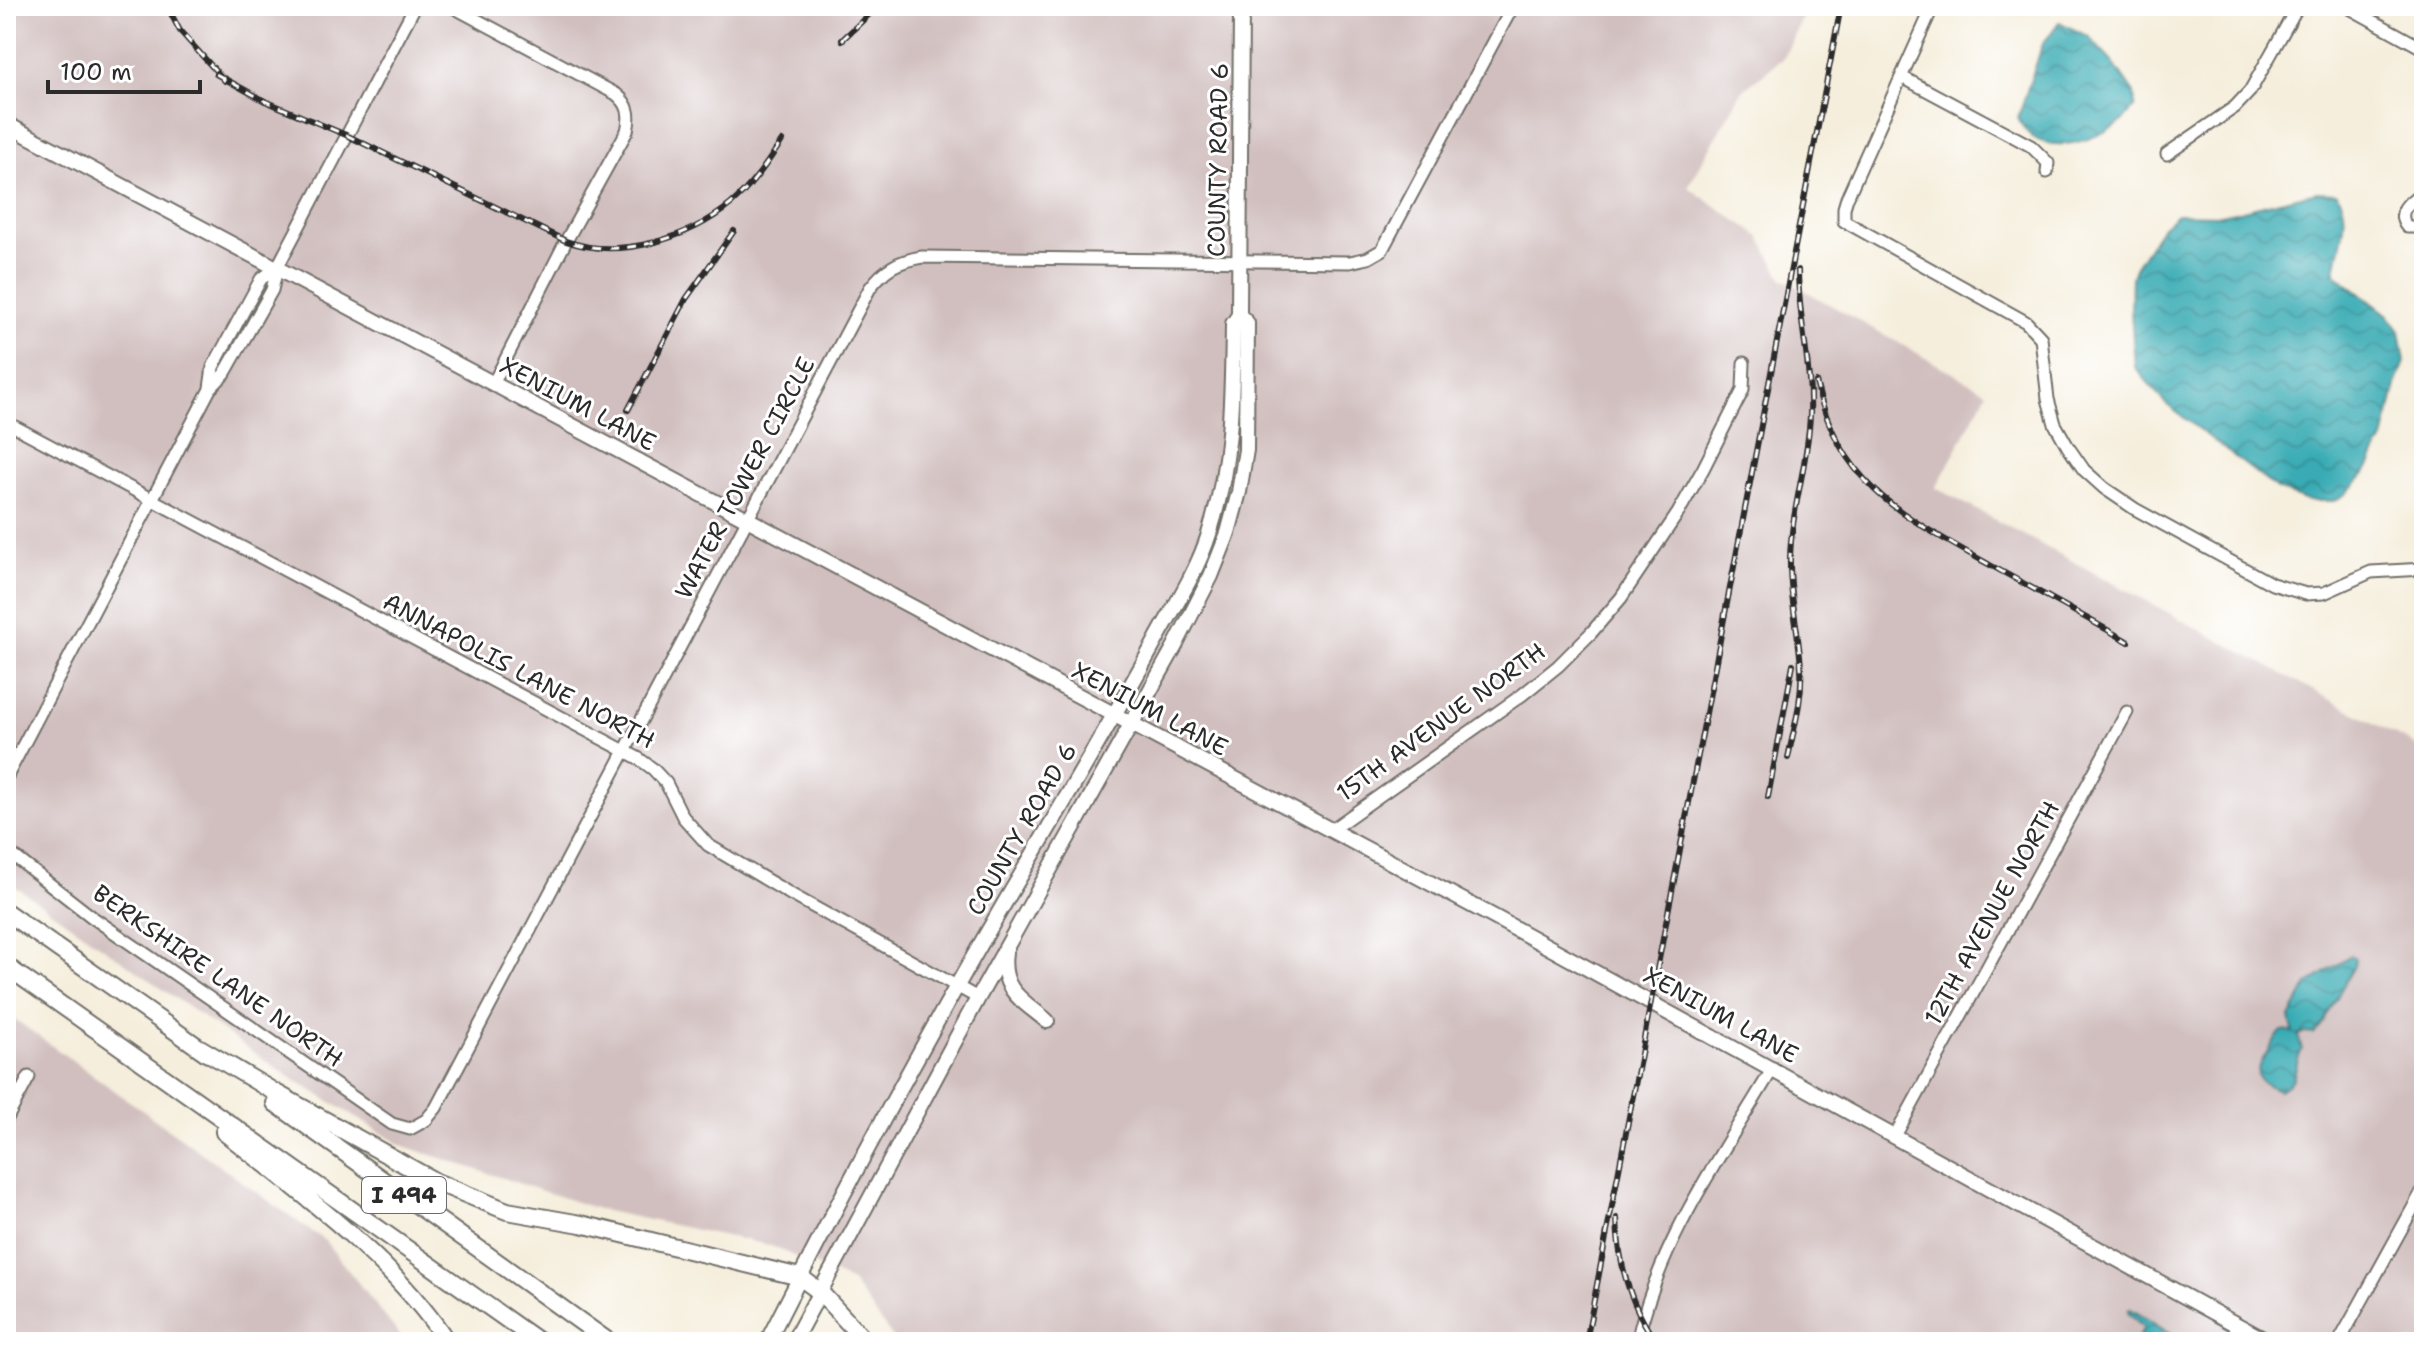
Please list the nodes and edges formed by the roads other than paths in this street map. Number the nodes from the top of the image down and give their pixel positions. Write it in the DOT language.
graph roads {
  1 [pos="415,6"];
  2 [pos="451,6"];
  3 [pos="1241,6"];
  4 [pos="1513,6"];
  5 [pos="1933,6"];
  6 [pos="2298,6"];
  7 [pos="2346,6"];
  8 [pos="2424,49"];
  9 [pos="1902,77"];
  10 [pos="6,124"];
  11 [pos="2167,154"];
  12 [pos="2047,172"];
  13 [pos="2424,191"];
  14 [pos="2424,227"];
  15 [pos="1239,260"];
  16 [pos="277,268"];
  17 [pos="1239,315"];
  18 [pos="1744,363"];
  19 [pos="493,384"];
  20 [pos="6,422"];
  21 [pos="153,500"];
  22 [pos="748,520"];
  23 [pos="2424,569"];
  24 [pos="2127,712"];
  25 [pos="1115,715"];
  26 [pos="1132,724"];
  27 [pos="624,752"];
  28 [pos="6,778"];
  29 [pos="1331,830"];
  30 [pos="6,850"];
  31 [pos="6,912"];
  32 [pos="1005,949"];
  33 [pos="6,966"];
  34 [pos="955,986"];
  35 [pos="978,998"];
  36 [pos="1047,1021"];
  37 [pos="200,1048"];
  38 [pos="1773,1068"];
  39 [pos="29,1077"];
  40 [pos="194,1098"];
  41 [pos="6,1120"];
  42 [pos="410,1129"];
  43 [pos="1895,1136"];
  44 [pos="2424,1188"];
  45 [pos="800,1277"];
  46 [pos="819,1291"];
  47 [pos="447,1342"];
  48 [pos="539,1342"];
  49 [pos="609,1342"];
  50 [pos="767,1342"];
  51 [pos="793,1342"];
  52 [pos="866,1342"];
  53 [pos="1637,1342"];
  54 [pos="2268,1342"];
  55 [pos="2339,1342"];
  1 -- 16 [label="street"];
  2 -- 19 [label="street"];
  3 -- 15 [label="main road, COUNTY ROAD 6"];
  4 -- 15 [label="street, WATER TOWER CIRCLE"];
  5 -- 9 [label="street"];
  6 -- 11 [label="street"];
  7 -- 8 [label="street"];
  9 -- 12 [label="street"];
  9 -- 23 [label="street"];
  10 -- 16 [label="main road, XENIUM LANE"];
  13 -- 14 [label="street"];
  15 -- 17 [label="main road, COUNTY ROAD 6"];
  15 -- 22 [label="street, WATER TOWER CIRCLE"];
  16 -- 19 [label="main road, XENIUM LANE"];
  16 -- 21 [label="street"];
  17 -- 25 [label="main road, COUNTY ROAD 6"];
  17 -- 26 [label="main road, COUNTY ROAD 6"];
  18 -- 29 [label="street, 15TH AVENUE NORTH"];
  19 -- 22 [label="main road, XENIUM LANE"];
  20 -- 21 [label="street, ANNAPOLIS LANE NORTH"];
  21 -- 27 [label="street, ANNAPOLIS LANE NORTH"];
  21 -- 28 [label="street"];
  22 -- 25 [label="main road, XENIUM LANE"];
  22 -- 27 [label="street, WATER TOWER CIRCLE"];
  24 -- 43 [label="street, 12TH AVENUE NORTH"];
  25 -- 26 [label="main road, XENIUM LANE"];
  25 -- 34 [label="main road, COUNTY ROAD 6"];
  26 -- 29 [label="main road, XENIUM LANE"];
  26 -- 32 [label="main road, COUNTY ROAD 6"];
  27 -- 34 [label="street, ANNAPOLIS LANE NORTH"];
  27 -- 42 [label="street, WATER TOWER CIRCLE"];
  29 -- 38 [label="main road, XENIUM LANE"];
  30 -- 42 [label="street, BERKSHIRE LANE NORTH"];
  31 -- 37 [label="highway, I 494"];
  32 -- 35 [label="main road, COUNTY ROAD 6"];
  32 -- 36 [label="main road"];
  33 -- 40 [label="highway, I 494"];
  34 -- 35 [label="street, ANNAPOLIS LANE NORTH"];
  34 -- 45 [label="main road, COUNTY ROAD 6"];
  35 -- 46 [label="main road, COUNTY ROAD 6"];
  37 -- 45 [label="highway"];
  37 -- 49 [label="highway, I 494"];
  38 -- 43 [label="main road, XENIUM LANE"];
  38 -- 53 [label="street"];
  39 -- 41 [label="street"];
  40 -- 47 [label="highway"];
  40 -- 48 [label="highway, I 494"];
  43 -- 54 [label="main road, XENIUM LANE"];
  44 -- 55 [label="street"];
  45 -- 46 [label="highway"];
  45 -- 50 [label="main road, COUNTY ROAD 6"];
  46 -- 51 [label="main road, COUNTY ROAD 6"];
  46 -- 52 [label="highway"];
}
